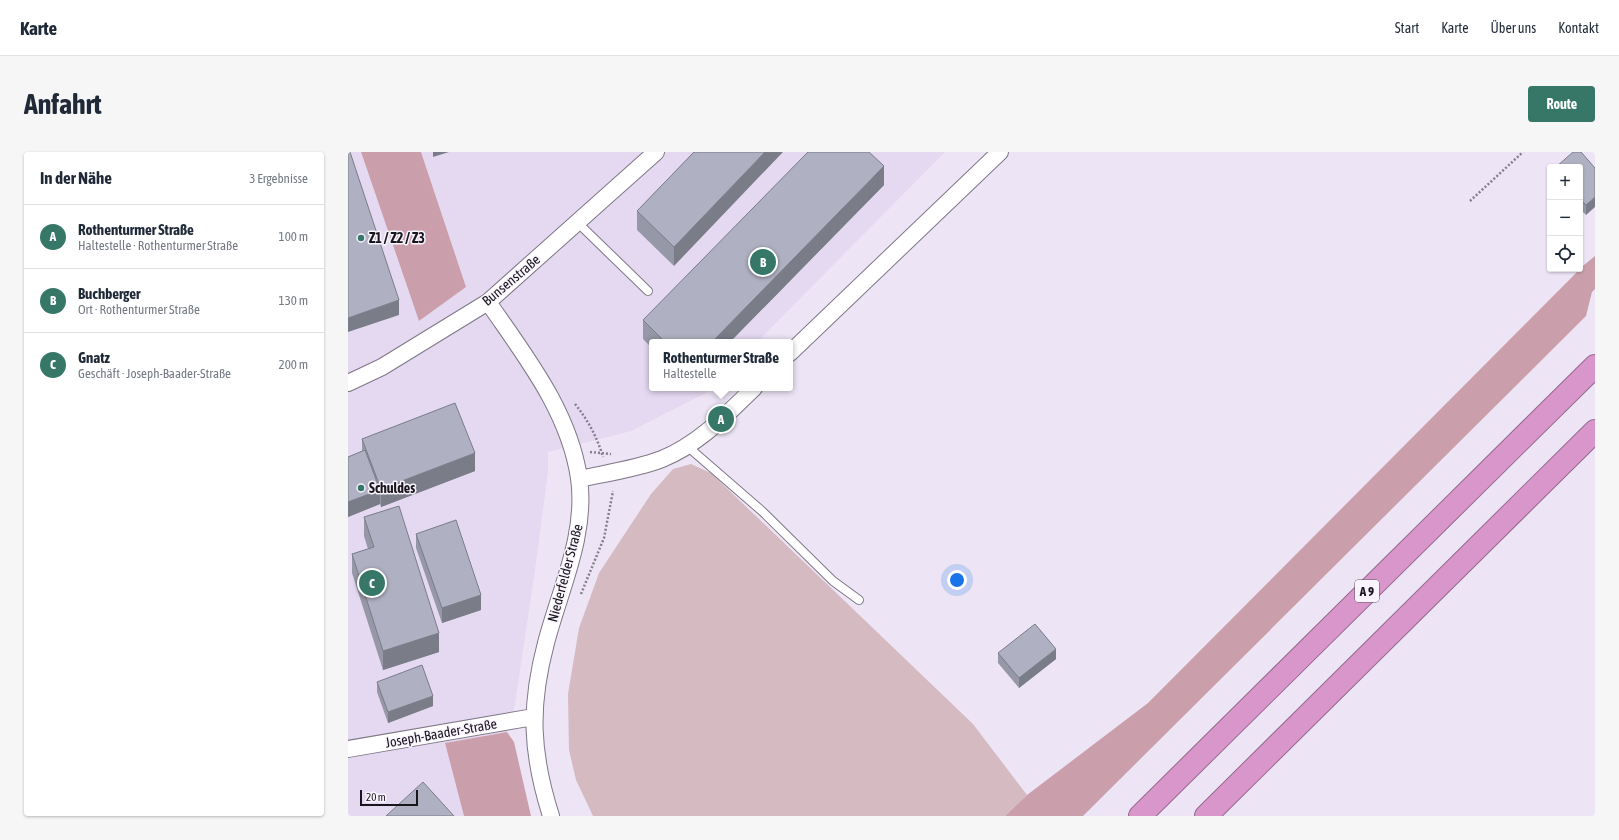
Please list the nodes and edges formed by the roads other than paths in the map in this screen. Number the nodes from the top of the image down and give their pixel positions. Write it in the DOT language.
graph roads {
  1 [pos="656,152"];
  2 [pos="1000,152"];
  3 [pos="578,223"];
  4 [pos="648,291"];
  5 [pos="488,302"];
  6 [pos="793,350"];
  7 [pos="1595,366"];
  8 [pos="348,383"];
  9 [pos="751,391"];
  10 [pos="1595,431"];
  11 [pos="687,446"];
  12 [pos="579,479"];
  13 [pos="859,600"];
  14 [pos="534,717"];
  15 [pos="348,750"];
  16 [pos="551,816"];
  17 [pos="1140,816"];
  18 [pos="1206,816"];
  1 -- 3 [label="street, Bunsenstraße"];
  2 -- 6 [label="street"];
  3 -- 4 [label="lane"];
  3 -- 5 [label="street, Bunsenstraße"];
  5 -- 8 [label="street, Bunsenstraße"];
  5 -- 12 [label="street, Niederfelder Straße"];
  7 -- 17 [label="highway, A 9"];
  9 -- 11 [label="street"];
  10 -- 18 [label="highway"];
  11 -- 12 [label="street"];
  11 -- 13 [label="lane"];
  12 -- 14 [label="street, Niederfelder Straße"];
  14 -- 15 [label="street, Joseph-Baader-Straße"];
  14 -- 16 [label="street, Niederfelder Straße"];
}
